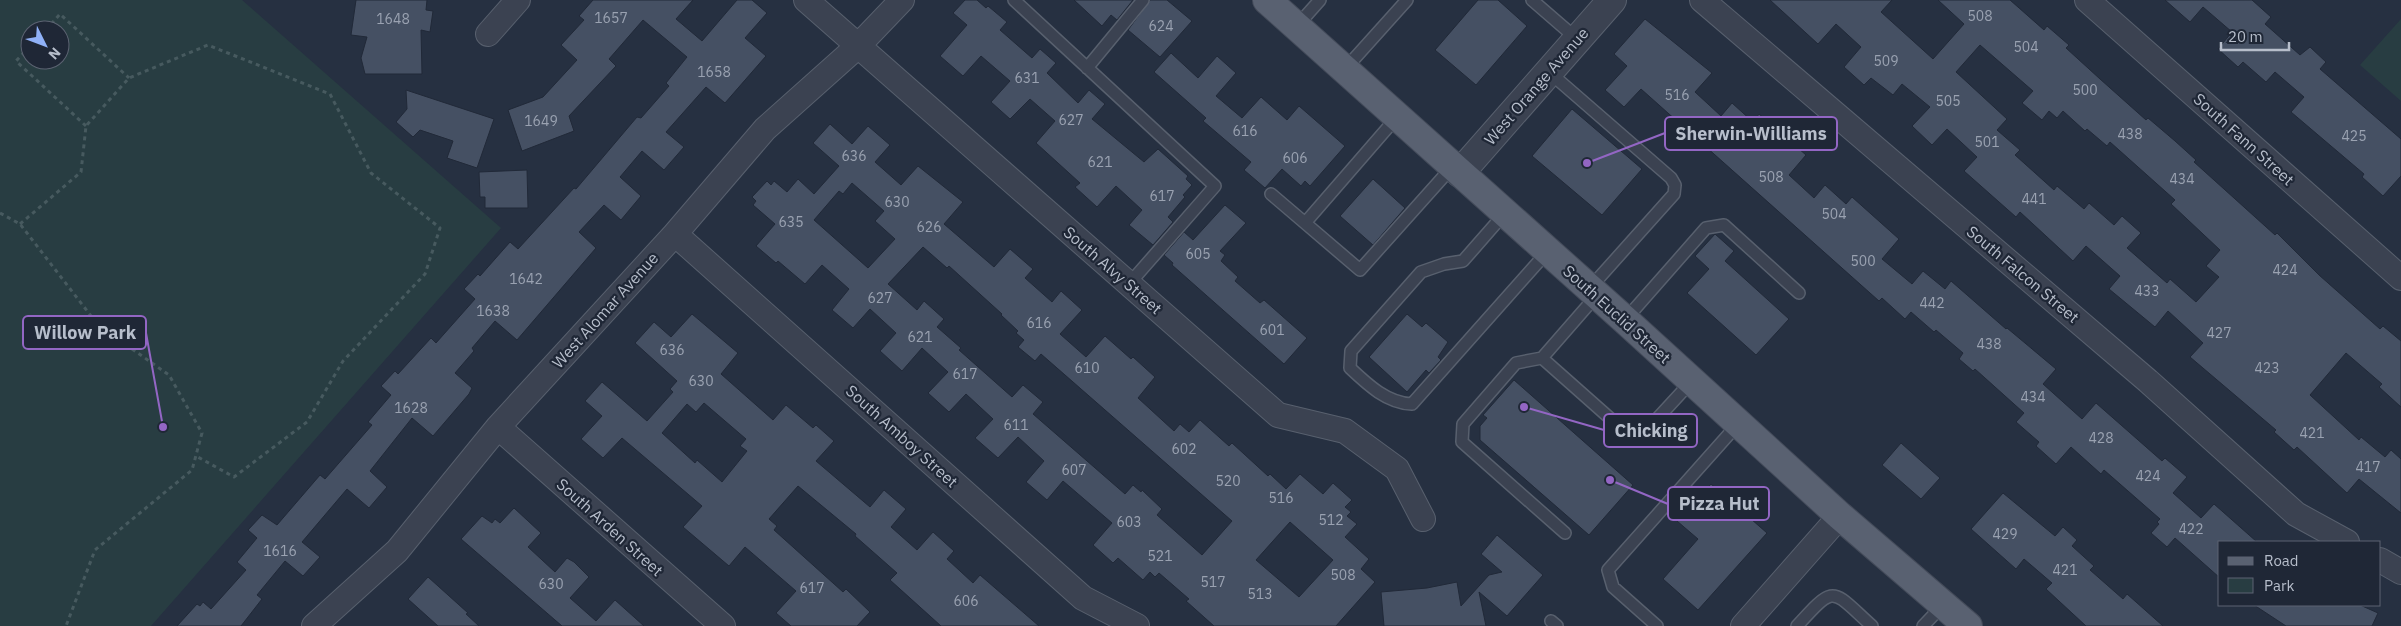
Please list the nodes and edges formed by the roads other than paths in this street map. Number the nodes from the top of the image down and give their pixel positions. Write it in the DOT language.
graph roads {
  1 [pos="518,0"];
  2 [pos="806,0"];
  3 [pos="902,0"];
  4 [pos="1014,0"];
  5 [pos="1143,0"];
  6 [pos="1267,0"];
  7 [pos="1320,0"];
  8 [pos="1407,0"];
  9 [pos="1532,0"];
  10 [pos="1612,0"];
  11 [pos="1702,0"];
  12 [pos="2087,0"];
  13 [pos="1296,27"];
  14 [pos="488,34"];
  15 [pos="1577,39"];
  16 [pos="858,46"];
  17 [pos="1087,68"];
  18 [pos="1344,70"];
  19 [pos="1548,72"];
  20 [pos="1398,118"];
  21 [pos="1456,170"];
  22 [pos="1271,194"];
  23 [pos="1505,213"];
  24 [pos="1305,223"];
  25 [pos="675,234"];
  26 [pos="1548,251"];
  27 [pos="2401,278"];
  28 [pos="1129,284"];
  29 [pos="1593,292"];
  30 [pos="1799,293"];
  31 [pos="1625,320"];
  32 [pos="1542,358"];
  33 [pos="1691,382"];
  34 [pos="1738,424"];
  35 [pos="498,427"];
  36 [pos="1840,516"];
  37 [pos="1423,519"];
  38 [pos="1565,533"];
  39 [pos="2346,541"];
  40 [pos="2381,561"];
  41 [pos="2401,572"];
  42 [pos="1944,604"];
  43 [pos="323,623"];
  44 [pos="722,626"];
  45 [pos="1137,626"];
  46 [pos="1657,626"];
  47 [pos="1743,626"];
  48 [pos="1797,626"];
  49 [pos="1872,626"];
  50 [pos="1923,626"];
  51 [pos="1968,626"];
  1 -- 14 [label="street"];
  2 -- 16 [label="street, South Alvy Street"];
  3 -- 16 [label="street, West Alomar Avenue"];
  4 -- 17 [label="lane"];
  5 -- 17 [label="lane"];
  6 -- 13 [label="main road, South Euclid Street"];
  7 -- 13 [label="lane"];
  8 -- 18 [label="lane"];
  9 -- 15 [label="lane"];
  10 -- 15 [label="street, West Orange Avenue"];
  11 -- 39 [label="street, South Falcon Street"];
  12 -- 27 [label="street, South Fann Street"];
  13 -- 18 [label="main road, South Euclid Street"];
  15 -- 19 [label="street, West Orange Avenue"];
  16 -- 25 [label="street, West Alomar Avenue"];
  16 -- 28 [label="street, South Alvy Street"];
  17 -- 28 [label="lane"];
  18 -- 20 [label="main road, South Euclid Street"];
  19 -- 21 [label="street, West Orange Avenue"];
  19 -- 29 [label="lane"];
  20 -- 21 [label="main road, South Euclid Street"];
  20 -- 24 [label="lane"];
  21 -- 23 [label="main road, South Euclid Street"];
  21 -- 24 [label="lane"];
  22 -- 24 [label="lane"];
  23 -- 26 [label="main road, South Euclid Street"];
  23 -- 26 [label="lane"];
  25 -- 35 [label="street, West Alomar Avenue"];
  25 -- 45 [label="street, South Amboy Street"];
  26 -- 29 [label="main road, South Euclid Street"];
  28 -- 37 [label="street, South Alvy Street"];
  29 -- 31 [label="main road, South Euclid Street"];
  29 -- 32 [label="lane"];
  30 -- 31 [label="lane"];
  31 -- 33 [label="main road, South Euclid Street"];
  32 -- 33 [label="lane"];
  32 -- 38 [label="lane"];
  33 -- 34 [label="main road, South Euclid Street"];
  34 -- 36 [label="main road, South Euclid Street"];
  34 -- 46 [label="lane"];
  35 -- 43 [label="street, West Alomar Avenue"];
  35 -- 44 [label="street, South Arden Street"];
  36 -- 42 [label="main road, South Euclid Street"];
  36 -- 47 [label="street"];
  40 -- 41 [label="street"];
  42 -- 50 [label="lane"];
  42 -- 51 [label="main road, South Euclid Street"];
  48 -- 49 [label="lane"];
}
